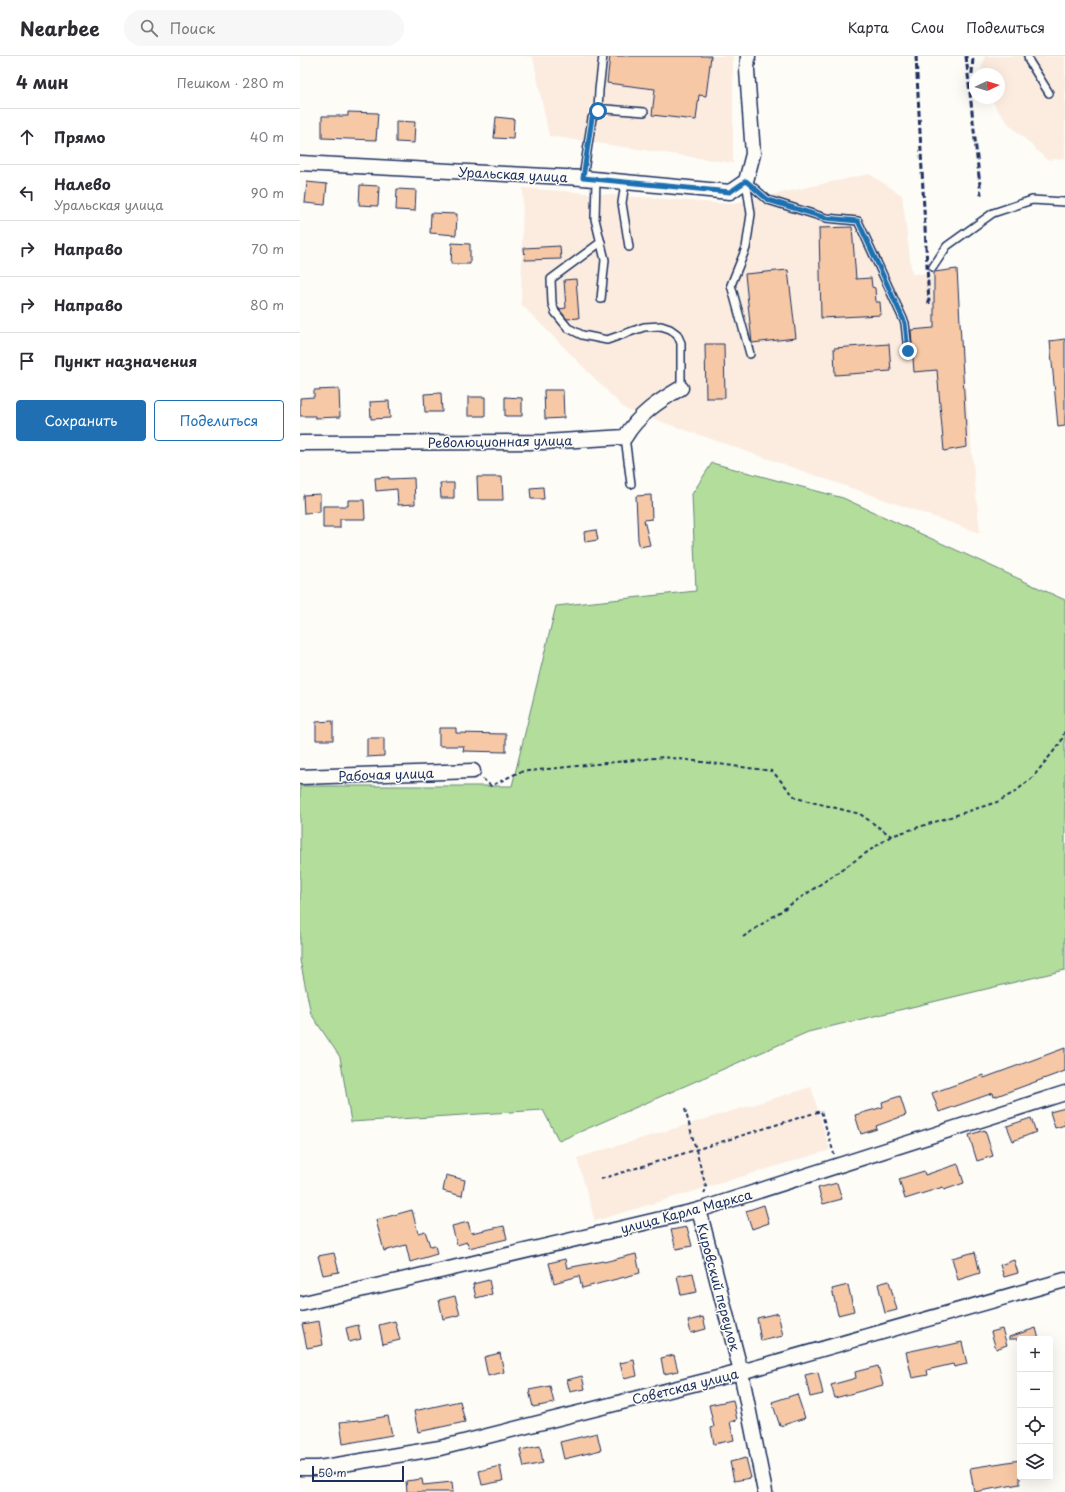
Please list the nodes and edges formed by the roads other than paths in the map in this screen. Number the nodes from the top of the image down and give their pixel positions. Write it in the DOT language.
graph roads {
  1 [pos="603,56"];
  2 [pos="748,56"];
  3 [pos="1028,56"];
  4 [pos="1049,93"];
  5 [pos="598,111"];
  6 [pos="644,112"];
  7 [pos="300,163"];
  8 [pos="589,179"];
  9 [pos="746,181"];
  10 [pos="625,183"];
  11 [pos="1065,202"];
  12 [pos="601,242"];
  13 [pos="628,246"];
  14 [pos="933,267"];
  15 [pos="601,299"];
  16 [pos="908,351"];
  17 [pos="750,354"];
  18 [pos="681,388"];
  19 [pos="625,437"];
  20 [pos="300,443"];
  21 [pos="631,484"];
  22 [pos="473,771"];
  23 [pos="300,777"];
  24 [pos="1065,1093"];
  25 [pos="699,1210"];
  26 [pos="1065,1280"];
  27 [pos="300,1304"];
  28 [pos="741,1372"];
  29 [pos="300,1468"];
  30 [pos="765,1492"];
  1 -- 5 [label="lane"];
  2 -- 9 [label="street"];
  3 -- 4 [label="lane"];
  5 -- 6 [label="lane"];
  5 -- 8 [label="lane"];
  7 -- 8 [label="street, Уральская улица"];
  8 -- 10 [label="street, Уральская улица"];
  8 -- 12 [label="lane"];
  9 -- 10 [label="street, Уральская улица"];
  9 -- 16 [label="lane"];
  9 -- 17 [label="lane"];
  10 -- 13 [label="lane"];
  11 -- 14 [label="lane"];
  12 -- 15 [label="lane"];
  12 -- 18 [label="lane"];
  18 -- 19 [label="street"];
  19 -- 20 [label="street, Революционная улица"];
  19 -- 21 [label="lane"];
  22 -- 23 [label="street, Рабочая улица"];
  24 -- 25 [label="street, улица Карла Маркса"];
  25 -- 27 [label="street, улица Карла Маркса"];
  25 -- 28 [label="street, Кировский переулок"];
  26 -- 28 [label="street, Советская улица"];
  28 -- 29 [label="street, Советская улица"];
  28 -- 30 [label="street, Кировский переулок"];
}
